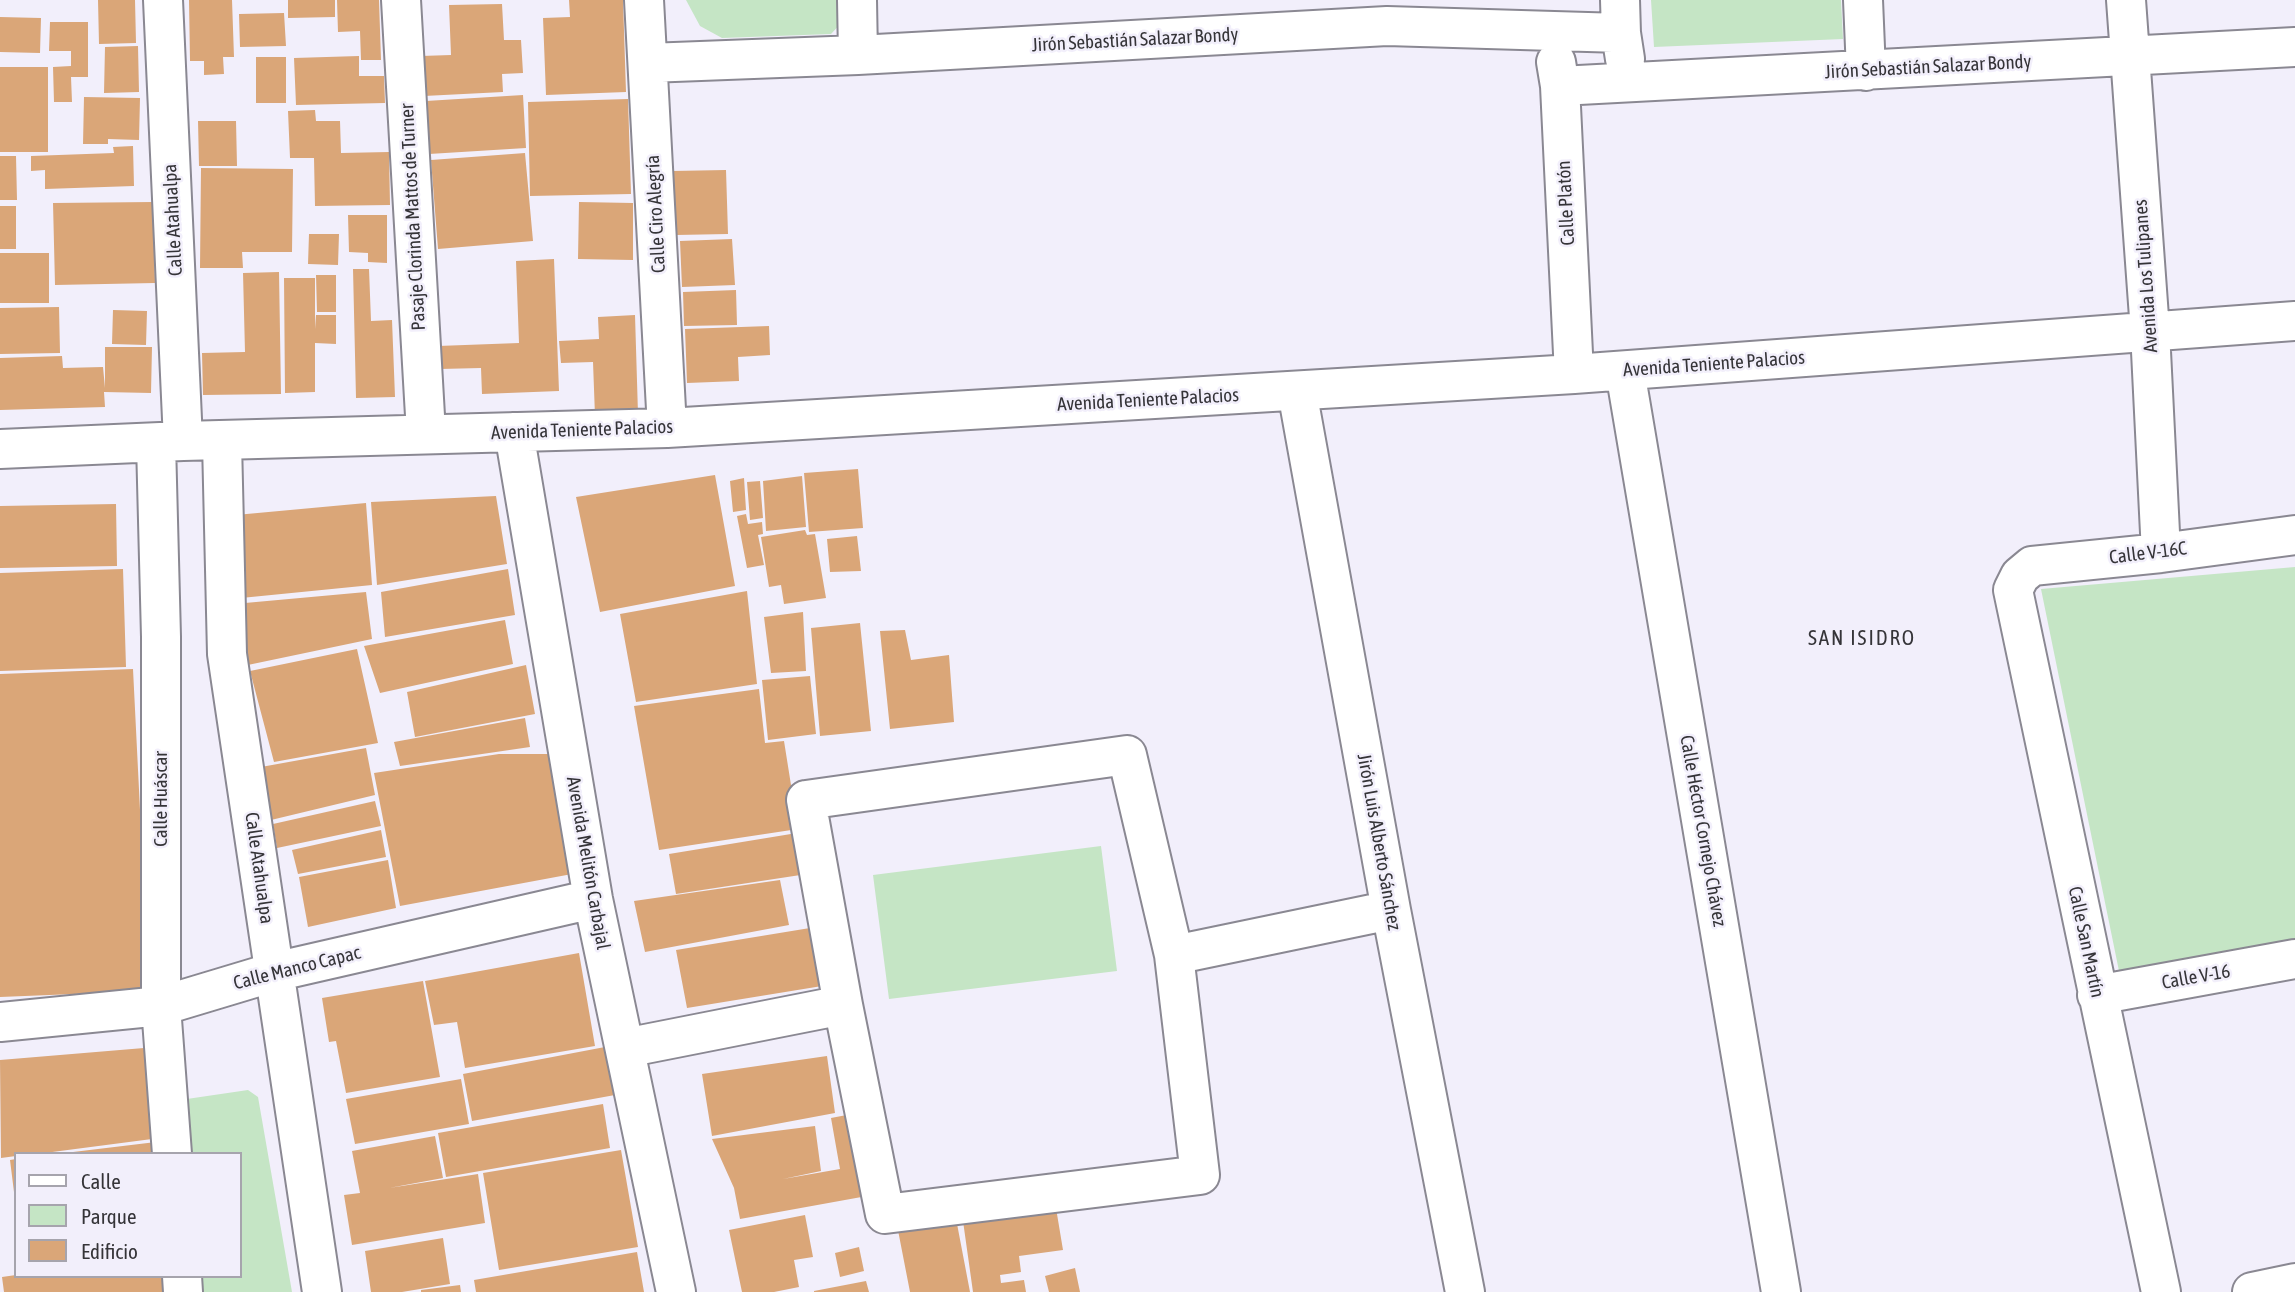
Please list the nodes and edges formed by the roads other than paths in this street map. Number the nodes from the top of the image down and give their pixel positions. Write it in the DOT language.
graph roads {
  1 [pos="163,0"];
  2 [pos="401,0"];
  3 [pos="644,0"];
  4 [pos="857,0"];
  5 [pos="1863,0"];
  6 [pos="2126,0"];
  7 [pos="1387,13"];
  8 [pos="1621,17"];
  9 [pos="1551,32"];
  10 [pos="2295,47"];
  11 [pos="859,55"];
  12 [pos="2130,55"];
  13 [pos="648,63"];
  14 [pos="1866,71"];
  15 [pos="1629,82"];
  16 [pos="1560,86"];
  17 [pos="2295,321"];
  18 [pos="2150,331"];
  19 [pos="1625,371"];
  20 [pos="1574,374"];
  21 [pos="1297,391"];
  22 [pos="667,428"];
  23 [pos="514,432"];
  24 [pos="426,433"];
  25 [pos="169,442"];
  26 [pos="222,442"];
  27 [pos="0,449"];
  28 [pos="2295,535"];
  29 [pos="2161,553"];
  30 [pos="2013,590"];
  31 [pos="593,899"];
  32 [pos="1391,910"];
  33 [pos="1174,955"];
  34 [pos="2295,959"];
  35 [pos="274,972"];
  36 [pos="2097,995"];
  37 [pos="842,1005"];
  38 [pos="160,1006"];
  39 [pos="0,1022"];
  40 [pos="625,1048"];
  41 [pos="172,1152"];
  42 [pos="2295,1283"];
  43 [pos="322,1292"];
  44 [pos="676,1292"];
  45 [pos="1465,1292"];
  46 [pos="1781,1292"];
  47 [pos="2161,1292"];
  48 [pos="2252,1292"];
  1 -- 25 [label="street, Calle Atahualpa"];
  2 -- 24 [label="street, Pasaje Clorinda Mattos de Turner"];
  3 -- 13 [label="street, Calle Ciro Alegría"];
  4 -- 11 [label="street"];
  5 -- 14 [label="street"];
  6 -- 12 [label="street, Avenida Los Tulipanes"];
  7 -- 9 [label="street, Jirón Sebastián Salazar Bondy"];
  7 -- 11 [label="street, Jirón Sebastián Salazar Bondy"];
  8 -- 9 [label="street, Jirón Sebastián Salazar Bondy"];
  8 -- 15 [label="street"];
  9 -- 16 [label="street, Calle Platón"];
  10 -- 12 [label="street, Jirón Sebastián Salazar Bondy"];
  11 -- 13 [label="street, Jirón Sebastián Salazar Bondy"];
  12 -- 14 [label="street, Jirón Sebastián Salazar Bondy"];
  12 -- 18 [label="street, Avenida Los Tulipanes"];
  13 -- 22 [label="street, Calle Ciro Alegría"];
  14 -- 15 [label="street, Jirón Sebastián Salazar Bondy"];
  15 -- 16 [label="street, Jirón Sebastián Salazar Bondy"];
  16 -- 20 [label="street, Calle Platón"];
  17 -- 18 [label="street, Avenida Teniente Palacios"];
  18 -- 19 [label="street, Avenida Teniente Palacios"];
  18 -- 29 [label="street, Avenida Los Tulipanes"];
  19 -- 20 [label="street, Avenida Teniente Palacios"];
  19 -- 46 [label="street, Calle Héctor Cornejo Chávez"];
  20 -- 21 [label="street, Avenida Teniente Palacios"];
  21 -- 22 [label="street, Avenida Teniente Palacios"];
  21 -- 32 [label="street, Jirón Luis Alberto Sánchez"];
  22 -- 23 [label="street, Avenida Teniente Palacios"];
  23 -- 24 [label="street, Avenida Teniente Palacios"];
  23 -- 31 [label="street, Avenida Melitón Carbajal"];
  24 -- 26 [label="street, Avenida Teniente Palacios"];
  25 -- 26 [label="street, Avenida Teniente Palacios"];
  25 -- 27 [label="street, Avenida Teniente Palacios"];
  25 -- 38 [label="street, Calle Huáscar"];
  26 -- 35 [label="street, Calle Atahualpa"];
  28 -- 29 [label="street, Calle V-16C"];
  29 -- 30 [label="street, Calle V-16C"];
  30 -- 36 [label="street, Calle San Martín"];
  31 -- 35 [label="street, Calle Manco Capac"];
  31 -- 40 [label="street, Avenida Melitón Carbajal"];
  32 -- 33 [label="street"];
  32 -- 45 [label="street, Jirón Luis Alberto Sánchez"];
  33 -- 37 [label="street"];
  33 -- 37 [label="street"];
  34 -- 36 [label="street, Calle V-16"];
  35 -- 38 [label="street, Calle Manco Capac"];
  35 -- 43 [label="street, Calle Atahualpa"];
  36 -- 47 [label="street, Calle San Martín"];
  37 -- 40 [label="street"];
  38 -- 39 [label="street, Calle Manco Capac"];
  38 -- 41 [label="street, Calle Huáscar"];
  40 -- 44 [label="street, Avenida Melitón Carbajal"];
  42 -- 48 [label="street"];
}
